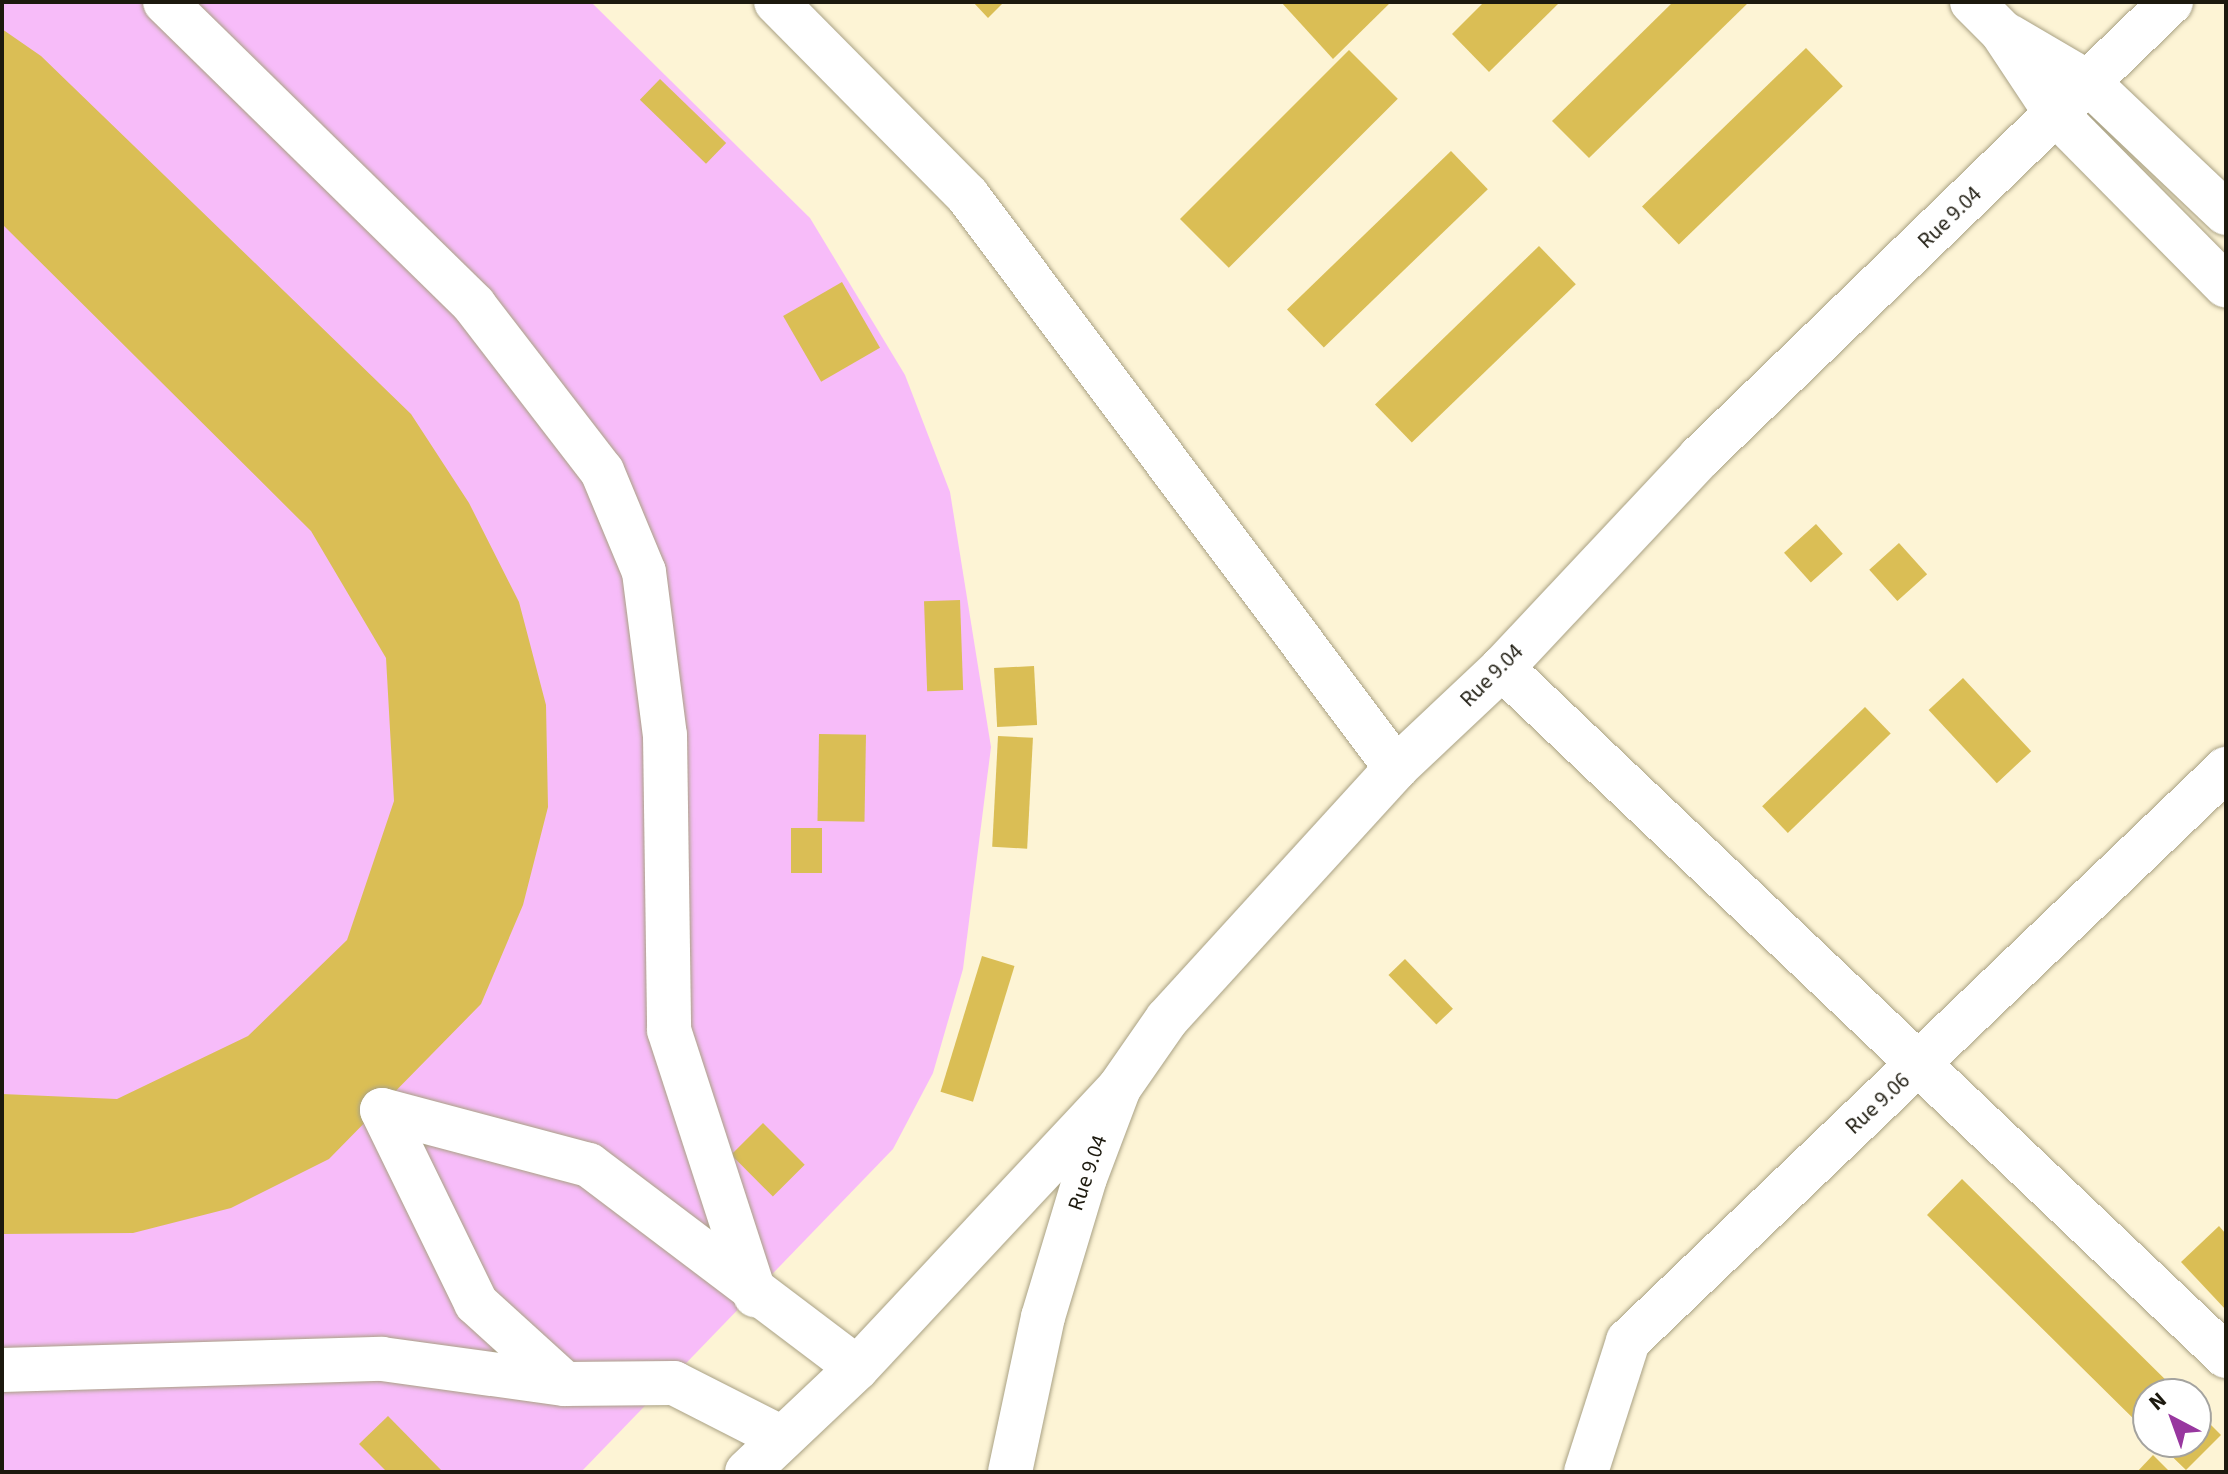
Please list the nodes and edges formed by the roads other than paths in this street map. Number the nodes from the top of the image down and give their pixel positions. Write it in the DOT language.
graph roads {
  1 [pos="165,2"];
  2 [pos="776,2"];
  3 [pos="2171,2"];
  4 [pos="1987,17"];
  5 [pos="2089,83"];
  6 [pos="2057,115"];
  7 [pos="2226,213"];
  8 [pos="2226,286"];
  9 [pos="1502,668"];
  10 [pos="1396,768"];
  11 [pos="2226,769"];
  12 [pos="1919,1065"];
  13 [pos="1119,1088"];
  14 [pos="755,1295"];
  15 [pos="2226,1356"];
  16 [pos="857,1368"];
  17 [pos="2,1370"];
  18 [pos="565,1384"];
  19 [pos="782,1438"];
  20 [pos="747,1472"];
  21 [pos="1010,1472"];
  22 [pos="1586,1472"];
  1 -- 14 [label="street"];
  2 -- 10 [label="street"];
  3 -- 5 [label="street, Rue 9.04"];
  4 -- 5 [label="street"];
  4 -- 6 [label="street"];
  5 -- 6 [label="street, Rue 9.04"];
  5 -- 7 [label="street"];
  6 -- 8 [label="street"];
  6 -- 9 [label="street, Rue 9.04"];
  9 -- 10 [label="street, Rue 9.04"];
  9 -- 12 [label="street"];
  10 -- 13 [label="street, Rue 9.04"];
  11 -- 12 [label="street, Rue 9.06"];
  12 -- 15 [label="street"];
  12 -- 22 [label="street, Rue 9.06"];
  13 -- 16 [label="street"];
  13 -- 21 [label="street, Rue 9.04"];
  14 -- 16 [label="street"];
  14 -- 18 [label="street"];
  16 -- 19 [label="street"];
  17 -- 18 [label="street"];
  18 -- 19 [label="street"];
  19 -- 20 [label="street"];
}
